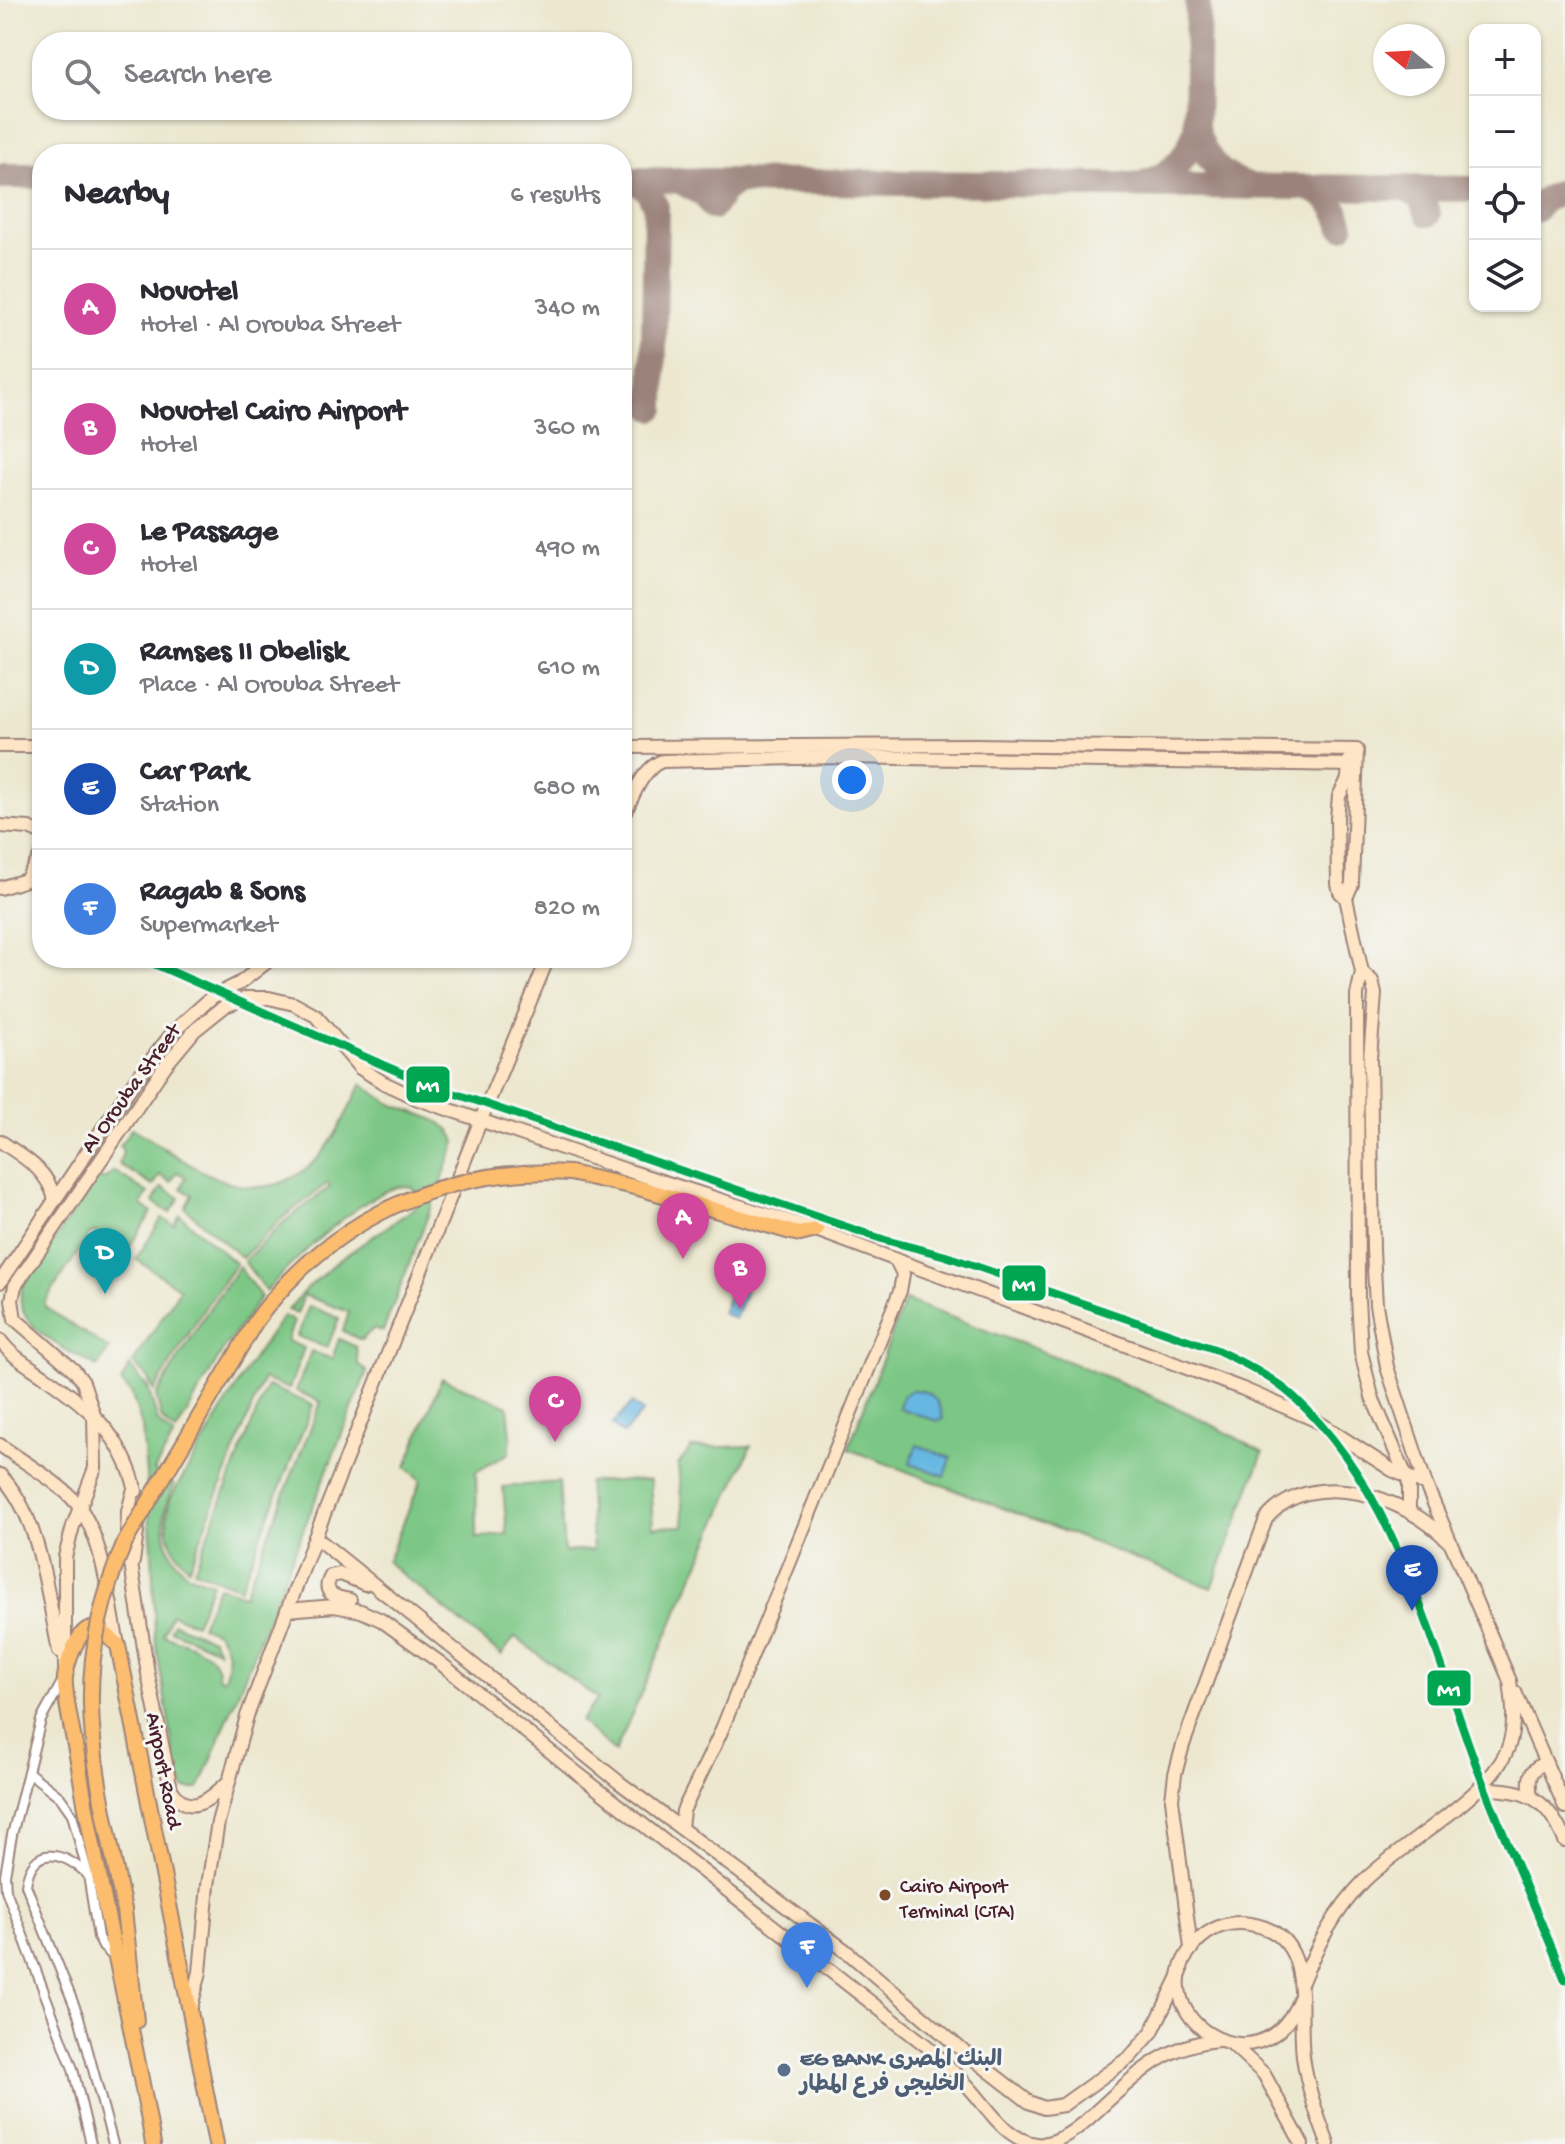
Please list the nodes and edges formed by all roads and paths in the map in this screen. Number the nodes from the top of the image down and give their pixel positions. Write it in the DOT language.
graph roads {
  1 [pos="0,746"];
  2 [pos="32,746"];
  3 [pos="1077,746"];
  4 [pos="632,747"];
  5 [pos="651,747"];
  6 [pos="712,752"];
  7 [pos="1072,759"];
  8 [pos="657,762"];
  9 [pos="1326,764"];
  10 [pos="1353,765"];
  11 [pos="1342,789"];
  12 [pos="632,799"];
  13 [pos="0,826"];
  14 [pos="32,829"];
  15 [pos="32,870"];
  16 [pos="0,888"];
  17 [pos="1346,898"];
  18 [pos="259,968"];
  19 [pos="544,968"];
  20 [pos="1362,972"];
  21 [pos="480,1122"];
  22 [pos="0,1141"];
  23 [pos="55,1200"];
  24 [pos="816,1230"];
  25 [pos="896,1260"];
  26 [pos="0,1282"];
  27 [pos="0,1340"];
  28 [pos="94,1415"];
  29 [pos="0,1445"];
  30 [pos="0,1475"];
  31 [pos="1407,1476"];
  32 [pos="1426,1485"];
  33 [pos="80,1508"];
  34 [pos="1409,1510"];
  35 [pos="315,1537"];
  36 [pos="1453,1546"];
  37 [pos="379,1590"];
  38 [pos="287,1610"];
  39 [pos="381,1620"];
  40 [pos="118,1645"];
  41 [pos="65,1678"];
  42 [pos="1510,1681"];
  43 [pos="1546,1763"];
  44 [pos="28,1772"];
  45 [pos="228,1782"];
  46 [pos="1479,1789"];
  47 [pos="1531,1796"];
  48 [pos="1565,1807"];
  49 [pos="681,1827"];
  50 [pos="1565,1841"];
  51 [pos="711,1849"];
  52 [pos="694,1865"];
  53 [pos="739,1869"];
  54 [pos="88,1875"];
  55 [pos="723,1888"];
  56 [pos="1191,1948"];
  57 [pos="117,1959"];
  58 [pos="1181,1972"];
  59 [pos="1301,1984"];
  60 [pos="1300,1998"];
  61 [pos="191,2007"];
  62 [pos="1218,2040"];
  63 [pos="1232,2044"];
  64 [pos="140,2068"];
  65 [pos="1080,2127"];
  66 [pos="1006,2130"];
  67 [pos="91,2144"];
  68 [pos="113,2144"];
  69 [pos="153,2144"];
  70 [pos="216,2144"];
  71 [pos="1008,2144"];
  72 [pos="1040,2144"];
  73 [pos="1067,2144"];
  74 [pos="1302,2144"];
  75 [pos="1328,2144"];
  1 -- 2 [label="main road"];
  3 -- 6 [label="main road"];
  3 -- 7 [label="main road"];
  3 -- 10 [label="main road"];
  4 -- 5 [label="main road"];
  5 -- 6 [label="main road"];
  5 -- 8 [label="main road"];
  6 -- 7 [label="main road"];
  6 -- 8 [label="main road"];
  7 -- 9 [label="main road"];
  8 -- 12 [label="main road"];
  9 -- 10 [label="main road"];
  9 -- 11 [label="main road"];
  10 -- 11 [label="main road"];
  10 -- 17 [label="main road"];
  11 -- 17 [label="main road"];
  13 -- 14 [label="main road"];
  15 -- 16 [label="main road"];
  17 -- 20 [label="main road"];
  18 -- 23 [label="main road, Al Orouba Street"];
  19 -- 21 [label="main road"];
  20 -- 31 [label="main road"];
  20 -- 32 [label="main road"];
  21 -- 24 [label="main road, Al Orouba Street"];
  21 -- 28 [label="main road, Al Orouba Street"];
  21 -- 35 [label="main road"];
  22 -- 23 [label="main road"];
  23 -- 26 [label="main road, Al Orouba Street"];
  24 -- 25 [label="main road, Al Orouba Street"];
  24 -- 64 [label="main road, bridge"];
  25 -- 31 [label="main road, Al Orouba Street"];
  25 -- 49 [label="main road"];
  27 -- 28 [label="main road"];
  28 -- 33 [label="main road, Al Orouba Street"];
  28 -- 45 [label="main road"];
  29 -- 33 [label="main road, Airport Road"];
  30 -- 41 [label="main road"];
  31 -- 32 [label="main road, Al Orouba Street"];
  31 -- 34 [label="main road"];
  32 -- 36 [label="main road"];
  33 -- 40 [label="main road, Airport Road"];
  33 -- 41 [label="main road, Al Orouba Street"];
  34 -- 36 [label="main road"];
  34 -- 56 [label="main road"];
  35 -- 37 [label="main road"];
  35 -- 38 [label="main road"];
  36 -- 42 [label="main road"];
  37 -- 39 [label="main road"];
  37 -- 49 [label="main road"];
  38 -- 39 [label="main road"];
  38 -- 45 [label="main road"];
  39 -- 52 [label="main road"];
  40 -- 41 [label="main road"];
  40 -- 61 [label="main road, Airport Road"];
  41 -- 44 [label="street"];
  41 -- 57 [label="main road"];
  42 -- 43 [label="main road"];
  42 -- 46 [label="main road"];
  43 -- 47 [label="main road"];
  43 -- 48 [label="main road"];
  44 -- 54 [label="street"];
  44 -- 67 [label="street"];
  45 -- 61 [label="main road"];
  46 -- 47 [label="main road"];
  46 -- 59 [label="main road"];
  47 -- 50 [label="main road"];
  49 -- 51 [label="main road"];
  51 -- 52 [label="main road"];
  51 -- 53 [label="main road"];
  52 -- 55 [label="main road"];
  53 -- 55 [label="main road"];
  53 -- 58 [label="main road"];
  54 -- 57 [label="street"];
  54 -- 68 [label="street"];
  55 -- 66 [label="main road"];
  56 -- 58 [label="main road"];
  56 -- 59 [label="main road"];
  57 -- 64 [label="main road"];
  58 -- 62 [label="main road"];
  59 -- 60 [label="main road"];
  60 -- 63 [label="main road"];
  60 -- 75 [label="main road"];
  61 -- 70 [label="main road, Airport Road"];
  62 -- 63 [label="main road"];
  62 -- 65 [label="main road"];
  63 -- 74 [label="main road"];
  64 -- 69 [label="main road"];
  65 -- 72 [label="main road"];
  65 -- 73 [label="main road"];
  66 -- 71 [label="main road"];
  66 -- 72 [label="main road"];
}
